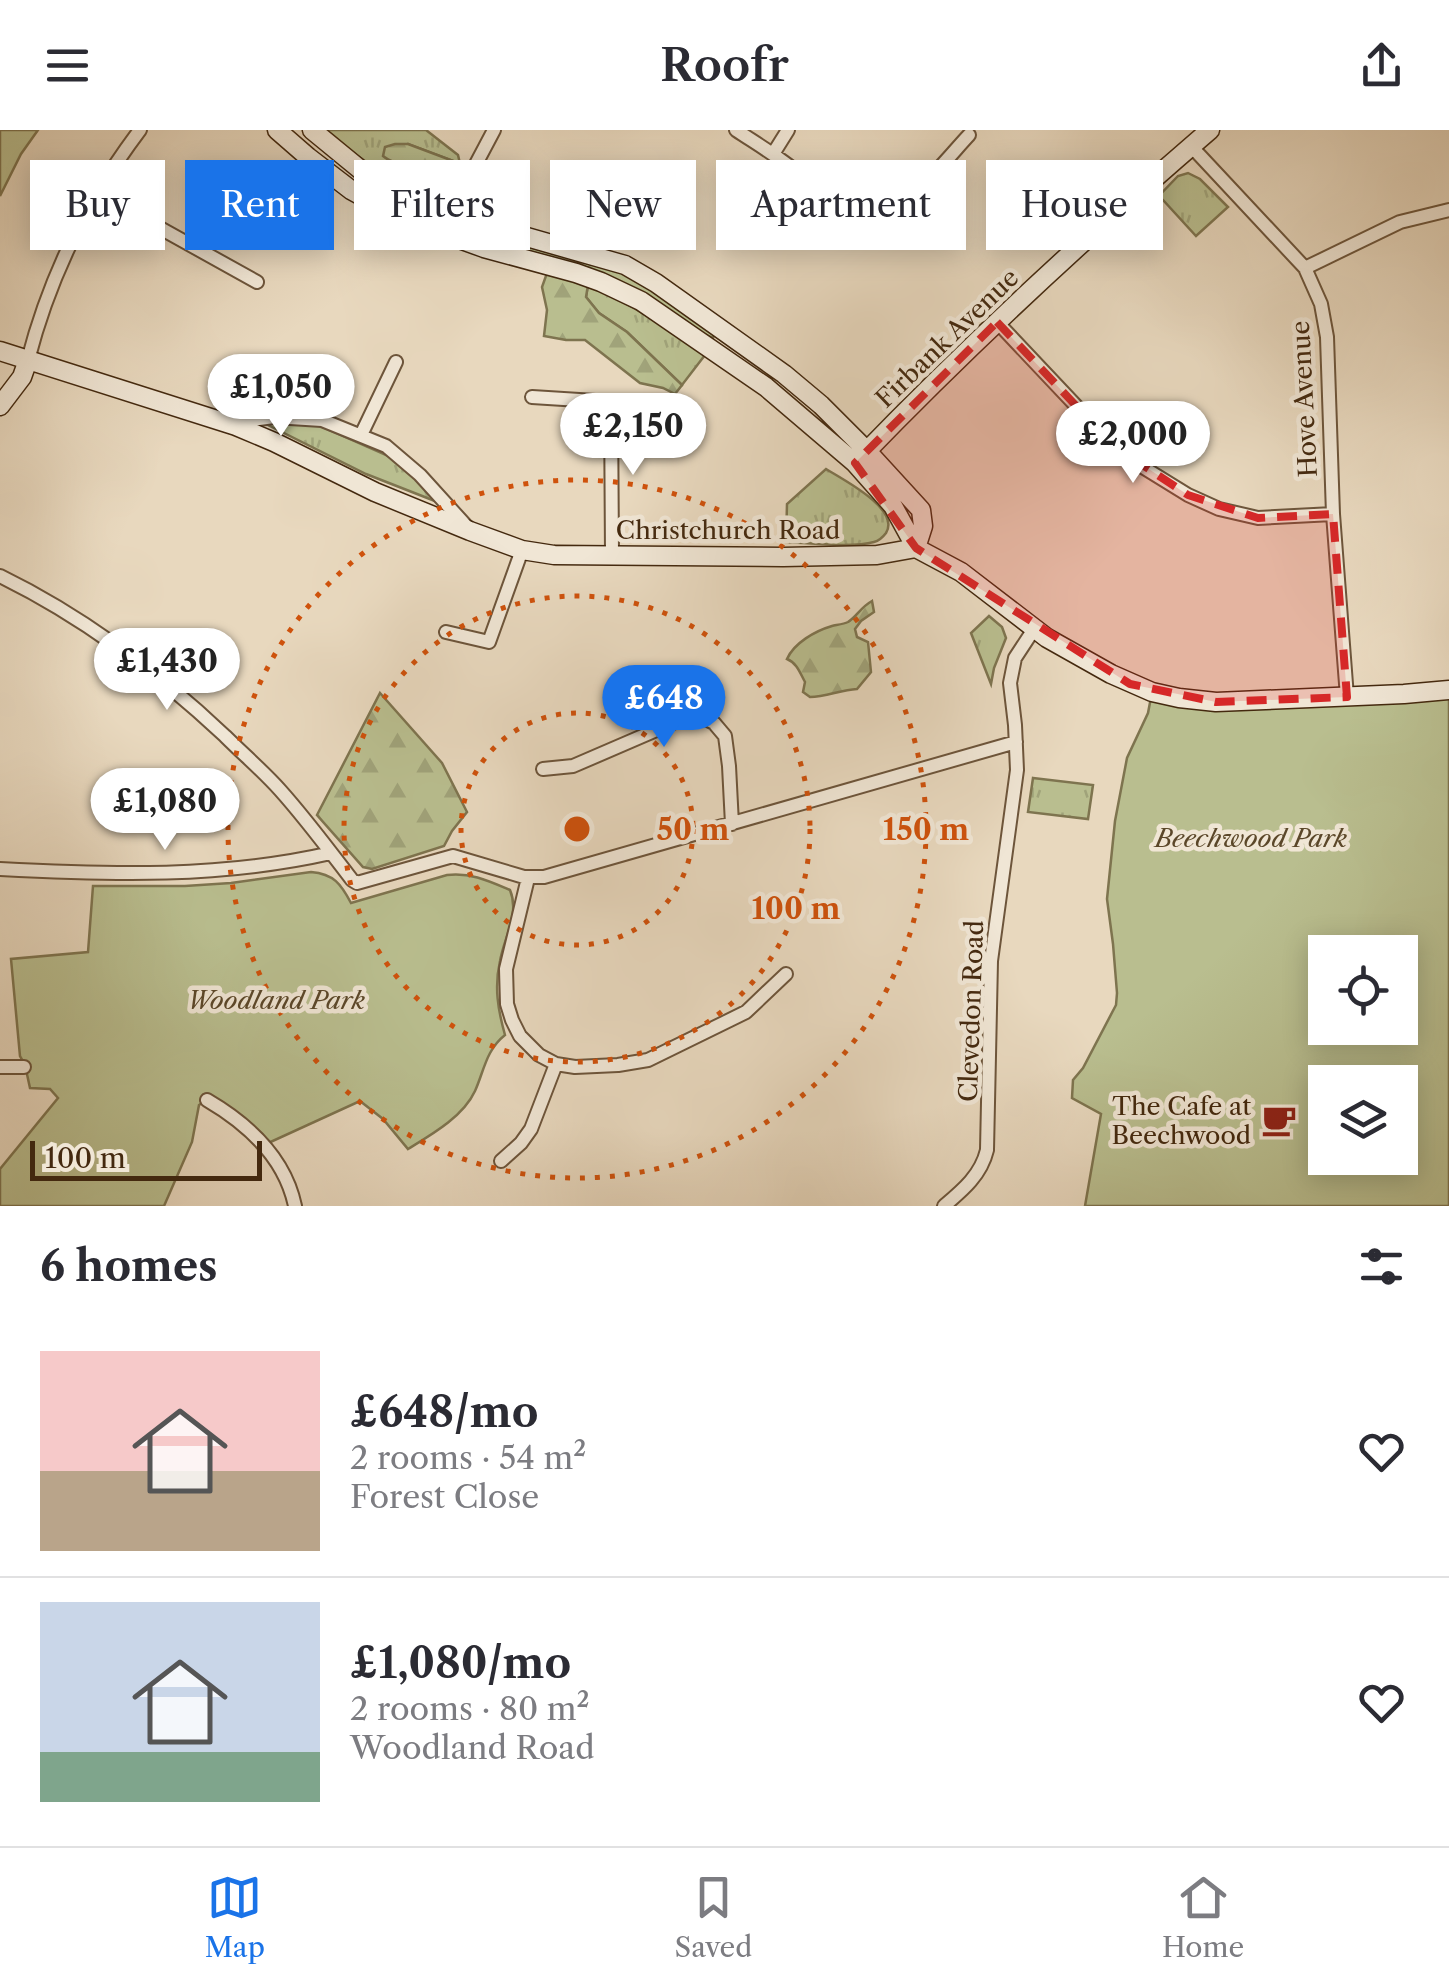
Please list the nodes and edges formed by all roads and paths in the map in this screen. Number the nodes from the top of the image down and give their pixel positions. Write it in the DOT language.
graph roads {
  1 [pos="140,130"];
  2 [pos="277,130"];
  3 [pos="312,130"];
  4 [pos="494,130"];
  5 [pos="736,130"];
  6 [pos="788,130"];
  7 [pos="1210,130"];
  8 [pos="969,135"];
  9 [pos="1191,146"];
  10 [pos="772,154"];
  11 [pos="120,160"];
  12 [pos="478,160"];
  13 [pos="354,165"];
  14 [pos="354,192"];
  15 [pos="1449,210"];
  16 [pos="165,231"];
  17 [pos="530,238"];
  18 [pos="67,250"];
  19 [pos="496,250"];
  20 [pos="1305,268"];
  21 [pos="258,282"];
  22 [pos="997,322"];
  23 [pos="722,330"];
  24 [pos="712,348"];
  25 [pos="0,352"];
  26 [pos="28,360"];
  27 [pos="396,362"];
  28 [pos="532,396"];
  29 [pos="0,406"];
  30 [pos="228,423"];
  31 [pos="361,436"];
  32 [pos="861,457"];
  33 [pos="1332,514"];
  34 [pos="470,532"];
  35 [pos="916,548"];
  36 [pos="522,550"];
  37 [pos="612,554"];
  38 [pos="0,576"];
  39 [pos="1034,629"];
  40 [pos="446,632"];
  41 [pos="1449,690"];
  42 [pos="1347,696"];
  43 [pos="1016,742"];
  44 [pos="543,769"];
  45 [pos="732,824"];
  46 [pos="332,853"];
  47 [pos="0,870"];
  48 [pos="528,878"];
  49 [pos="786,974"];
  50 [pos="556,1064"];
  51 [pos="0,1067"];
  52 [pos="24,1067"];
  53 [pos="207,1100"];
  54 [pos="501,1161"];
  55 [pos="295,1206"];
  56 [pos="944,1206"];
  1 -- 11 [label="street"];
  2 -- 14 [label="street"];
  3 -- 13 [label="street"];
  4 -- 12 [label="street"];
  5 -- 10 [label="street"];
  6 -- 10 [label="street"];
  7 -- 9 [label="street, Firbank Avenue"];
  8 -- 10 [label="street"];
  9 -- 20 [label="street, Hove Avenue"];
  9 -- 22 [label="street, Firbank Avenue"];
  15 -- 20 [label="street"];
  16 -- 21 [label="street"];
  17 -- 23 [label="street"];
  18 -- 26 [label="street"];
  19 -- 24 [label="street"];
  20 -- 33 [label="street, Hove Avenue"];
  22 -- 32 [label="street, Firbank Avenue"];
  22 -- 33 [label="street"];
  23 -- 24 [label="street"];
  23 -- 32 [label="street"];
  24 -- 32 [label="street"];
  25 -- 26 [label="street, Christchurch Road"];
  26 -- 29 [label="street"];
  26 -- 30 [label="street, Christchurch Road"];
  27 -- 31 [label="street"];
  28 -- 37 [label="street"];
  30 -- 31 [label="street"];
  30 -- 34 [label="street, Christchurch Road"];
  31 -- 34 [label="street"];
  32 -- 35 [label="street"];
  33 -- 42 [label="street, Hove Avenue"];
  34 -- 36 [label="street, Christchurch Road"];
  35 -- 37 [label="street, Christchurch Road"];
  35 -- 39 [label="street"];
  36 -- 37 [label="street, Christchurch Road"];
  36 -- 40 [label="street"];
  38 -- 46 [label="street"];
  39 -- 42 [label="street"];
  39 -- 43 [label="street, Clevedon Road"];
  41 -- 42 [label="street"];
  43 -- 45 [label="street"];
  43 -- 56 [label="street, Clevedon Road"];
  44 -- 45 [label="street"];
  45 -- 48 [label="street"];
  46 -- 47 [label="street"];
  46 -- 48 [label="street"];
  48 -- 50 [label="street"];
  49 -- 50 [label="street"];
  50 -- 54 [label="street"];
  51 -- 52 [label="street"];
  53 -- 55 [label="street"];
}
